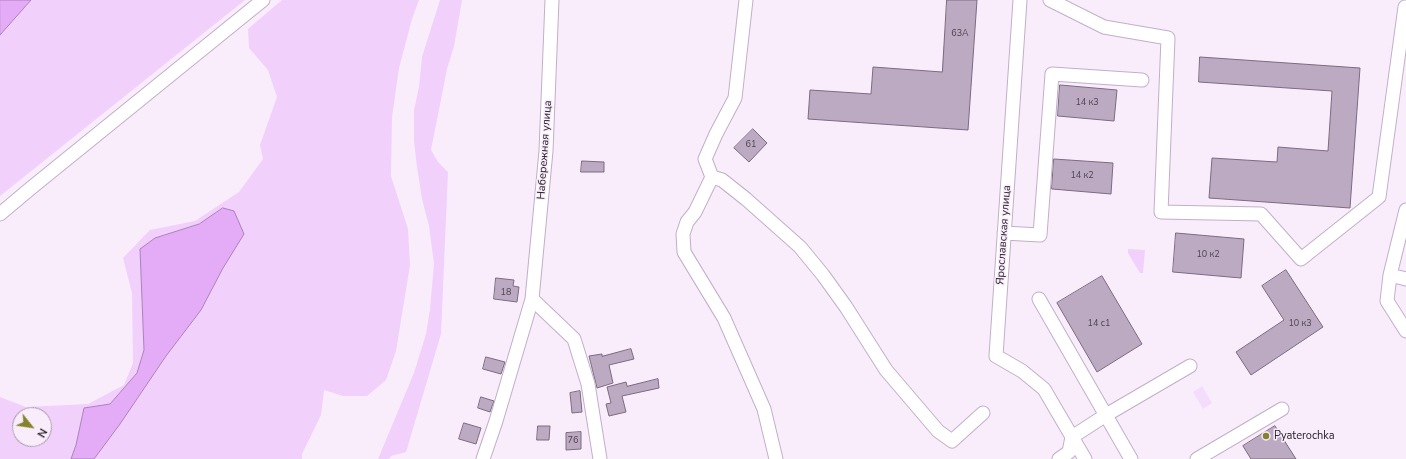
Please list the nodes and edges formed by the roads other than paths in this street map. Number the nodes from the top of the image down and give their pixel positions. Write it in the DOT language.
graph roads {
  1 [pos="263,0"];
  2 [pos="552,0"];
  3 [pos="746,0"];
  4 [pos="1020,0"];
  5 [pos="1050,0"];
  6 [pos="1405,7"];
  7 [pos="1142,80"];
  8 [pos="712,177"];
  9 [pos="1406,210"];
  10 [pos="0,214"];
  11 [pos="1004,233"];
  12 [pos="1390,275"];
  13 [pos="1406,279"];
  14 [pos="532,299"];
  15 [pos="1039,299"];
  16 [pos="1406,331"];
  17 [pos="1190,366"];
  18 [pos="1282,409"];
  19 [pos="983,413"];
  20 [pos="1106,415"];
  21 [pos="1072,437"];
  22 [pos="483,459"];
  23 [pos="600,459"];
  24 [pos="776,459"];
  25 [pos="1059,459"];
  26 [pos="1085,459"];
  27 [pos="1131,459"];
  28 [pos="1197,459"];
  1 -- 10 [label="street"];
  2 -- 14 [label="street, Набережная улица"];
  3 -- 8 [label="street"];
  4 -- 11 [label="street, Ярославская улица"];
  5 -- 6 [label="street"];
  7 -- 11 [label="street"];
  8 -- 19 [label="street"];
  8 -- 24 [label="street"];
  9 -- 12 [label="street"];
  11 -- 21 [label="street, Ярославская улица"];
  12 -- 13 [label="street"];
  12 -- 16 [label="street"];
  14 -- 22 [label="street, Набережная улица"];
  14 -- 23 [label="street"];
  15 -- 20 [label="street"];
  17 -- 20 [label="street"];
  18 -- 28 [label="street"];
  20 -- 21 [label="street"];
  20 -- 27 [label="street"];
  21 -- 25 [label="street"];
  21 -- 26 [label="street"];
}
